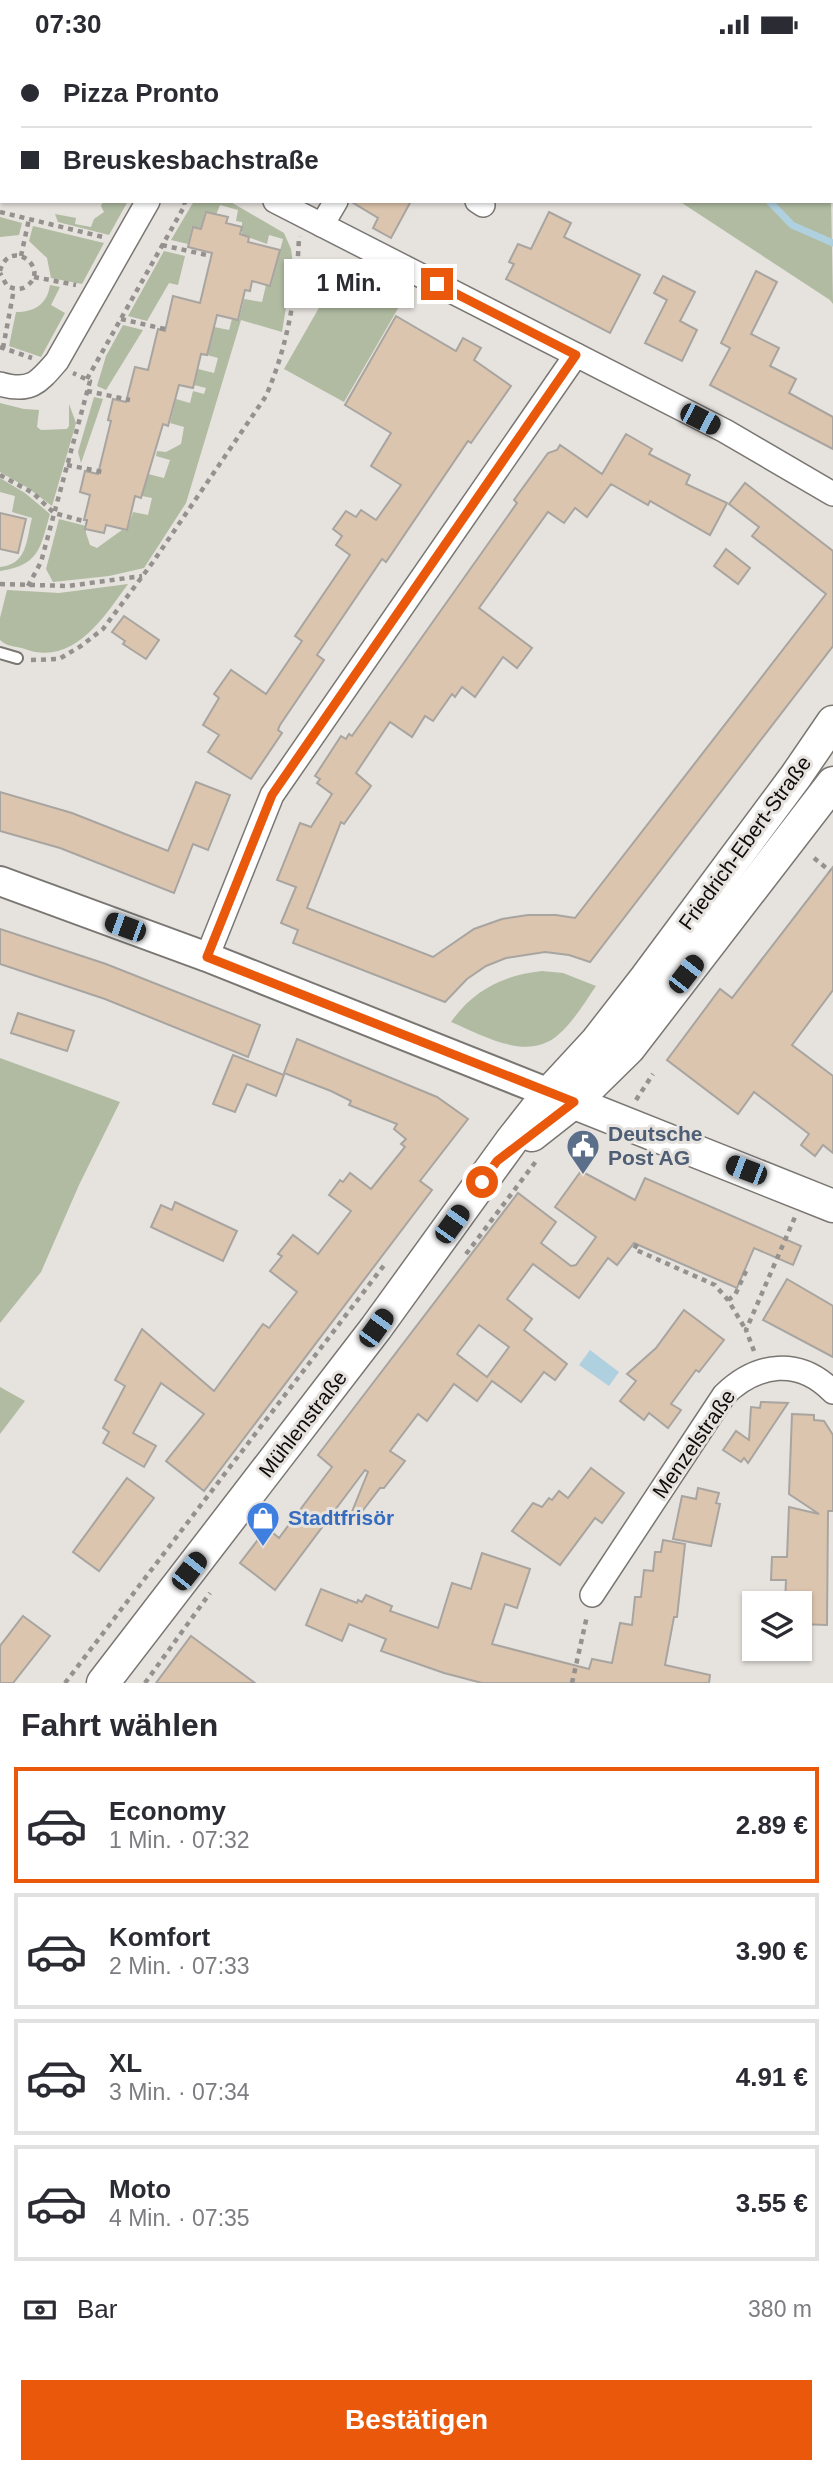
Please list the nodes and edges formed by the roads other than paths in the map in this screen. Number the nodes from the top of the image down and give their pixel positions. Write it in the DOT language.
graph roads {
  1 [pos="147,203"];
  2 [pos="279,203"];
  3 [pos="335,203"];
  4 [pos="322,225"];
  5 [pos="576,355"];
  6 [pos="0,384"];
  7 [pos="833,494"];
  8 [pos="0,653"];
  9 [pos="17,657"];
  10 [pos="833,722"];
  11 [pos="833,783"];
  12 [pos="0,881"];
  13 [pos="207,957"];
  14 [pos="562,1097"];
  15 [pos="833,1206"];
  16 [pos="833,1392"];
  17 [pos="592,1595"];
  18 [pos="103,1683"];
  1 -- 6 [label="street"];
  2 -- 4 [label="street"];
  3 -- 4 [label="street"];
  4 -- 5 [label="street"];
  5 -- 7 [label="street"];
  5 -- 13 [label="street"];
  8 -- 9 [label="lane"];
  10 -- 14 [label="main road, Friedrich-Ebert-Straße"];
  11 -- 14 [label="main road, Friedrich-Ebert-Straße"];
  12 -- 13 [label="street"];
  13 -- 14 [label="street"];
  14 -- 15 [label="main road"];
  14 -- 18 [label="main road, Mühlenstraße"];
  16 -- 17 [label="street, Menzelstraße"];
}
